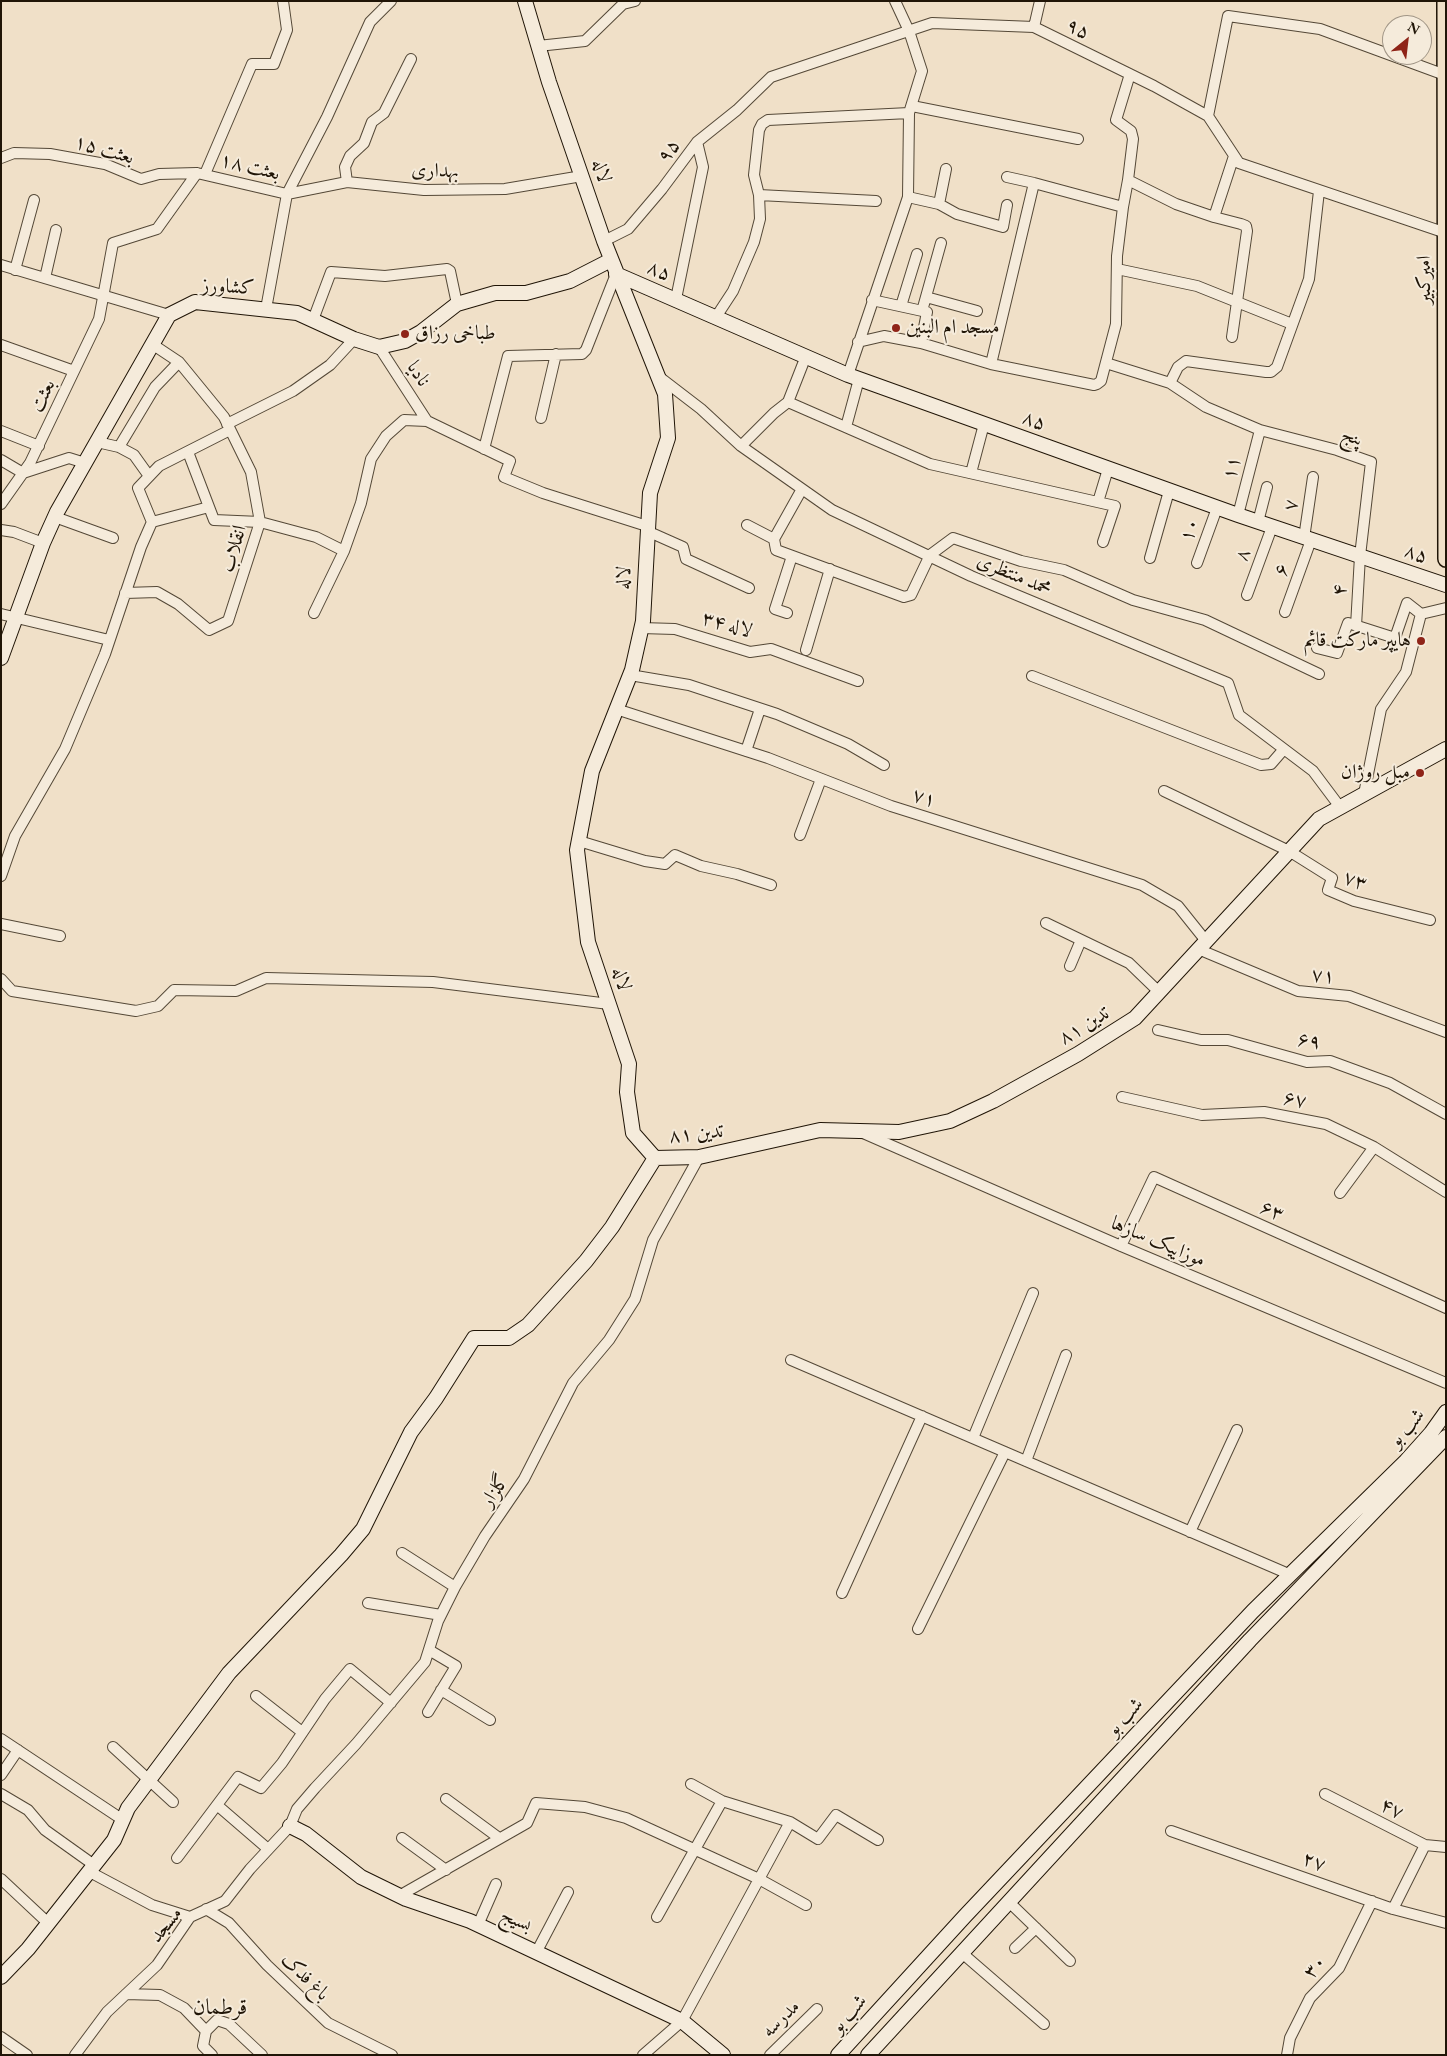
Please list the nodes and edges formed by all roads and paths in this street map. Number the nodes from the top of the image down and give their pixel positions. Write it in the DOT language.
graph roads {
  1 [pos="283,1"];
  2 [pos="391,1"];
  3 [pos="525,1"];
  4 [pos="635,1"];
  5 [pos="895,1"];
  6 [pos="1040,1"];
  7 [pos="1445,1"];
  8 [pos="1034,27"];
  9 [pos="909,31"];
  10 [pos="538,46"];
  11 [pos="411,59"];
  12 [pos="1130,74"];
  13 [pos="1445,75"];
  14 [pos="911,110"];
  15 [pos="1208,116"];
  16 [pos="1078,139"];
  17 [pos="697,142"];
  18 [pos="1234,156"];
  19 [pos="1,158"];
  20 [pos="946,169"];
  21 [pos="201,174"];
  22 [pos="582,176"];
  23 [pos="1007,178"];
  24 [pos="1128,180"];
  25 [pos="347,182"];
  26 [pos="1034,183"];
  27 [pos="1320,191"];
  28 [pos="287,194"];
  29 [pos="759,195"];
  30 [pos="908,197"];
  31 [pos="34,200"];
  32 [pos="876,201"];
  33 [pos="940,204"];
  34 [pos="1007,205"];
  35 [pos="1123,207"];
  36 [pos="1214,217"];
  37 [pos="56,230"];
  38 [pos="1446,233"];
  39 [pos="604,241"];
  40 [pos="941,243"];
  41 [pos="918,254"];
  42 [pos="611,260"];
  43 [pos="1,265"];
  44 [pos="1117,269"];
  45 [pos="15,270"];
  46 [pos="616,274"];
  47 [pos="44,278"];
  48 [pos="103,296"];
  49 [pos="926,296"];
  50 [pos="676,300"];
  51 [pos="872,300"];
  52 [pos="1238,302"];
  53 [pos="457,304"];
  54 [pos="901,306"];
  55 [pos="266,309"];
  56 [pos="922,311"];
  57 [pos="977,311"];
  58 [pos="169,315"];
  59 [pos="716,317"];
  60 [pos="313,320"];
  61 [pos="1292,324"];
  62 [pos="1232,337"];
  63 [pos="354,339"];
  64 [pos="858,342"];
  65 [pos="921,343"];
  66 [pos="152,344"];
  67 [pos="1,345"];
  68 [pos="379,347"];
  69 [pos="556,354"];
  70 [pos="806,356"];
  71 [pos="179,362"];
  72 [pos="1106,362"];
  73 [pos="992,364"];
  74 [pos="74,371"];
  75 [pos="658,376"];
  76 [pos="854,377"];
  77 [pos="1170,383"];
  78 [pos="788,402"];
  79 [pos="541,418"];
  80 [pos="427,421"];
  81 [pos="984,424"];
  82 [pos="229,427"];
  83 [pos="846,428"];
  84 [pos="1260,430"];
  85 [pos="1,431"];
  86 [pos="97,442"];
  87 [pos="39,446"];
  88 [pos="741,446"];
  89 [pos="119,448"];
  90 [pos="484,449"];
  91 [pos="188,452"];
  92 [pos="1,460"];
  93 [pos="85,463"];
  94 [pos="1108,469"];
  95 [pos="23,473"];
  96 [pos="971,473"];
  97 [pos="149,476"];
  98 [pos="1313,476"];
  99 [pos="1445,482"];
  100 [pos="1267,487"];
  101 [pos="802,489"];
  102 [pos="1169,491"];
  103 [pos="1098,502"];
  104 [pos="1,504"];
  105 [pos="1445,506"];
  106 [pos="208,507"];
  107 [pos="1217,508"];
  108 [pos="1238,515"];
  109 [pos="55,517"];
  110 [pos="152,522"];
  111 [pos="260,522"];
  112 [pos="1258,522"];
  113 [pos="747,525"];
  114 [pos="1272,527"];
  115 [pos="647,529"];
  116 [pos="1,530"];
  117 [pos="113,538"];
  118 [pos="774,539"];
  119 [pos="1308,539"];
  120 [pos="1103,542"];
  121 [pos="43,543"];
  122 [pos="344,551"];
  123 [pos="930,555"];
  124 [pos="792,556"];
  125 [pos="1360,556"];
  126 [pos="1150,558"];
  127 [pos="1446,559"];
  128 [pos="1196,564"];
  129 [pos="830,569"];
  130 [pos="1446,585"];
  131 [pos="749,588"];
  132 [pos="125,593"];
  133 [pos="1247,595"];
  134 [pos="1446,608"];
  135 [pos="1285,612"];
  136 [pos="314,613"];
  137 [pos="787,613"];
  138 [pos="1,614"];
  139 [pos="1421,614"];
  140 [pos="16,617"];
  141 [pos="1356,626"];
  142 [pos="641,628"];
  143 [pos="109,640"];
  144 [pos="1317,648"];
  145 [pos="806,650"];
  146 [pos="1,658"];
  147 [pos="1319,674"];
  148 [pos="630,675"];
  149 [pos="1032,676"];
  150 [pos="858,681"];
  151 [pos="616,709"];
  152 [pos="760,709"];
  153 [pos="1284,749"];
  154 [pos="1446,749"];
  155 [pos="746,751"];
  156 [pos="884,765"];
  157 [pos="821,779"];
  158 [pos="1164,791"];
  159 [pos="1364,794"];
  160 [pos="1340,807"];
  161 [pos="800,835"];
  162 [pos="579,841"];
  163 [pos="1289,852"];
  164 [pos="1,876"];
  165 [pos="771,885"];
  166 [pos="1430,920"];
  167 [pos="1046,923"];
  168 [pos="1,924"];
  169 [pos="60,936"];
  170 [pos="1081,940"];
  171 [pos="1202,945"];
  172 [pos="1070,966"];
  173 [pos="1,979"];
  174 [pos="1159,992"];
  175 [pos="609,1004"];
  176 [pos="1158,1030"];
  177 [pos="1446,1032"];
  178 [pos="1122,1098"];
  179 [pos="1446,1114"];
  180 [pos="858,1131"];
  181 [pos="1374,1147"];
  182 [pos="699,1157"];
  183 [pos="655,1158"];
  184 [pos="1446,1192"];
  185 [pos="1340,1193"];
  186 [pos="1121,1246"];
  187 [pos="1033,1293"];
  188 [pos="1446,1308"];
  189 [pos="1066,1355"];
  190 [pos="791,1360"];
  191 [pos="1446,1383"];
  192 [pos="1446,1412"];
  193 [pos="922,1416"];
  194 [pos="1238,1430"];
  195 [pos="1446,1437"];
  196 [pos="973,1438"];
  197 [pos="1005,1452"];
  198 [pos="1026,1461"];
  199 [pos="1190,1532"];
  200 [pos="402,1553"];
  201 [pos="1290,1575"];
  202 [pos="455,1587"];
  203 [pos="842,1593"];
  204 [pos="368,1604"];
  205 [pos="441,1615"];
  206 [pos="918,1629"];
  207 [pos="429,1650"];
  208 [pos="441,1690"];
  209 [pos="256,1696"];
  210 [pos="391,1703"];
  211 [pos="428,1712"];
  212 [pos="490,1720"];
  213 [pos="302,1732"];
  214 [pos="1,1739"];
  215 [pos="113,1747"];
  216 [pos="18,1750"];
  217 [pos="1,1775"];
  218 [pos="150,1781"];
  219 [pos="692,1784"];
  220 [pos="1,1794"];
  221 [pos="1325,1794"];
  222 [pos="446,1799"];
  223 [pos="722,1801"];
  224 [pos="173,1802"];
  225 [pos="217,1805"];
  226 [pos="123,1820"];
  227 [pos="790,1822"];
  228 [pos="290,1826"];
  229 [pos="1171,1831"];
  230 [pos="402,1838"];
  231 [pos="499,1838"];
  232 [pos="878,1840"];
  233 [pos="1425,1845"];
  234 [pos="1446,1847"];
  235 [pos="268,1849"];
  236 [pos="694,1849"];
  237 [pos="178,1858"];
  238 [pos="91,1868"];
  239 [pos="446,1870"];
  240 [pos="1,1879"];
  241 [pos="759,1879"];
  242 [pos="496,1884"];
  243 [pos="568,1892"];
  244 [pos="399,1896"];
  245 [pos="1372,1901"];
  246 [pos="1009,1902"];
  247 [pos="806,1905"];
  248 [pos="1393,1908"];
  249 [pos="206,1909"];
  250 [pos="190,1917"];
  251 [pos="656,1917"];
  252 [pos="48,1923"];
  253 [pos="1446,1924"];
  254 [pos="478,1925"];
  255 [pos="1036,1928"];
  256 [pos="1015,1948"];
  257 [pos="537,1951"];
  258 [pos="962,1953"];
  259 [pos="1070,1961"];
  260 [pos="1,1977"];
  261 [pos="126,1994"];
  262 [pos="817,2010"];
  263 [pos="682,2021"];
  264 [pos="1044,2024"];
  265 [pos="206,2031"];
  266 [pos="1,2037"];
  267 [pos="27,2055"];
  268 [pos="75,2055"];
  269 [pos="212,2055"];
  270 [pos="262,2055"];
  271 [pos="392,2055"];
  272 [pos="643,2055"];
  273 [pos="723,2055"];
  274 [pos="770,2055"];
  275 [pos="838,2055"];
  276 [pos="868,2055"];
  277 [pos="1287,2055"];
  1 -- 21 [label="street"];
  2 -- 28 [label="street"];
  3 -- 10 [label="street, لاله"];
  4 -- 10 [label="street"];
  5 -- 9 [label="street"];
  6 -- 8 [label="street"];
  7 -- 13 [label="main road, امیرکبیر"];
  8 -- 9 [label="street, ۹۵"];
  8 -- 12 [label="street, ۹۵"];
  9 -- 14 [label="street"];
  9 -- 17 [label="street, ۹۵"];
  10 -- 22 [label="street, لاله"];
  11 -- 25 [label="street"];
  12 -- 15 [label="street, ۹۵"];
  12 -- 24 [label="street"];
  13 -- 15 [label="street"];
  13 -- 38 [label="main road, امیرکبیر"];
  14 -- 16 [label="street"];
  14 -- 29 [label="street"];
  14 -- 30 [label="street"];
  15 -- 18 [label="street, ۹۵"];
  17 -- 39 [label="street, ۹۵"];
  17 -- 50 [label="street"];
  18 -- 27 [label="street, ۹۵"];
  18 -- 36 [label="street"];
  19 -- 21 [label="street, بعثت ۱۵"];
  20 -- 33 [label="street"];
  21 -- 28 [label="street, بعثت ۱۸"];
  21 -- 48 [label="street, بعثت"];
  22 -- 25 [label="street, بهداری"];
  22 -- 39 [label="street, لاله"];
  23 -- 26 [label="street"];
  24 -- 35 [label="street"];
  24 -- 36 [label="street"];
  25 -- 28 [label="street, بهداری"];
  26 -- 35 [label="street"];
  26 -- 73 [label="street"];
  27 -- 38 [label="street, ۹۵"];
  27 -- 61 [label="street"];
  28 -- 55 [label="street"];
  29 -- 32 [label="street"];
  29 -- 59 [label="street"];
  30 -- 33 [label="street"];
  30 -- 51 [label="street"];
  31 -- 45 [label="street"];
  33 -- 34 [label="street"];
  35 -- 44 [label="street"];
  36 -- 52 [label="street"];
  37 -- 47 [label="street"];
  38 -- 99 [label="main road, امیرکبیر"];
  39 -- 42 [label="street, لاله"];
  40 -- 49 [label="street"];
  41 -- 54 [label="street"];
  42 -- 46 [label="street, لاله"];
  42 -- 53 [label="street"];
  43 -- 45 [label="street"];
  44 -- 52 [label="street"];
  44 -- 72 [label="street"];
  45 -- 47 [label="street"];
  46 -- 50 [label="street, ۸۵"];
  46 -- 69 [label="street"];
  46 -- 75 [label="street, لاله"];
  47 -- 48 [label="street"];
  48 -- 58 [label="street"];
  48 -- 74 [label="street, بعثت"];
  49 -- 56 [label="street"];
  49 -- 57 [label="street"];
  50 -- 59 [label="street, ۸۵"];
  51 -- 54 [label="street"];
  51 -- 64 [label="street"];
  52 -- 61 [label="street"];
  52 -- 62 [label="street"];
  53 -- 60 [label="street"];
  53 -- 68 [label="street"];
  54 -- 56 [label="street"];
  55 -- 58 [label="street, کشاورز"];
  55 -- 60 [label="street, کشاورز"];
  56 -- 65 [label="street"];
  58 -- 66 [label="street"];
  59 -- 70 [label="street, ۸۵"];
  60 -- 63 [label="street, کشاورز"];
  61 -- 77 [label="street"];
  63 -- 68 [label="street, کشاورز"];
  63 -- 82 [label="street"];
  64 -- 65 [label="street"];
  64 -- 76 [label="street"];
  65 -- 73 [label="street"];
  66 -- 71 [label="street, انقلاب"];
  66 -- 86 [label="street"];
  67 -- 74 [label="street"];
  68 -- 80 [label="street, نادیا"];
  69 -- 79 [label="street"];
  69 -- 90 [label="street"];
  70 -- 76 [label="street, ۸۵"];
  70 -- 78 [label="street"];
  71 -- 82 [label="street, انقلاب"];
  71 -- 89 [label="street"];
  72 -- 73 [label="street"];
  72 -- 77 [label="street"];
  74 -- 87 [label="street, بعثت"];
  75 -- 88 [label="street, محمد منتظری"];
  75 -- 115 [label="street, لاله"];
  76 -- 81 [label="street, ۸۵"];
  76 -- 83 [label="street"];
  77 -- 84 [label="street"];
  78 -- 83 [label="street"];
  78 -- 88 [label="street"];
  80 -- 90 [label="street"];
  80 -- 122 [label="street"];
  81 -- 94 [label="street, ۸۵"];
  81 -- 96 [label="street"];
  82 -- 91 [label="street"];
  82 -- 111 [label="street, انقلاب"];
  83 -- 96 [label="street"];
  84 -- 108 [label="street, ۱۱"];
  84 -- 125 [label="street, پنج"];
  85 -- 87 [label="street"];
  86 -- 89 [label="street"];
  86 -- 93 [label="street"];
  87 -- 95 [label="street, بعثت"];
  88 -- 101 [label="street, محمد منتظری"];
  89 -- 97 [label="street"];
  90 -- 115 [label="street"];
  91 -- 97 [label="street"];
  91 -- 106 [label="street"];
  92 -- 95 [label="street"];
  93 -- 95 [label="street"];
  93 -- 109 [label="street"];
  94 -- 102 [label="street, ۸۵"];
  94 -- 103 [label="street"];
  95 -- 104 [label="street, بعثت"];
  96 -- 103 [label="street"];
  97 -- 110 [label="street"];
  98 -- 119 [label="street, ۷"];
  99 -- 105 [label="main road, امیرکبیر"];
  100 -- 112 [label="street"];
  101 -- 118 [label="street"];
  101 -- 123 [label="street, محمد منتظری"];
  102 -- 107 [label="street, ۸۵"];
  102 -- 126 [label="street"];
  103 -- 120 [label="street"];
  105 -- 127 [label="main road, امیرکبیر"];
  106 -- 110 [label="street"];
  106 -- 111 [label="street"];
  107 -- 108 [label="street, ۸۵"];
  107 -- 128 [label="street, ۱۰"];
  108 -- 112 [label="street, ۸۵"];
  109 -- 117 [label="street"];
  109 -- 121 [label="street"];
  110 -- 132 [label="street"];
  111 -- 122 [label="street"];
  111 -- 132 [label="street, انقلاب"];
  112 -- 114 [label="street, ۸۵"];
  113 -- 118 [label="street"];
  114 -- 119 [label="street, ۸۵"];
  114 -- 133 [label="street, ۸"];
  115 -- 131 [label="street"];
  115 -- 142 [label="street, لاله"];
  116 -- 121 [label="street"];
  118 -- 124 [label="street"];
  119 -- 125 [label="street, ۸۵"];
  119 -- 135 [label="street, ۶"];
  121 -- 140 [label="street"];
  122 -- 136 [label="street"];
  123 -- 129 [label="street"];
  123 -- 147 [label="street"];
  123 -- 153 [label="street, محمد منتظری"];
  124 -- 129 [label="street"];
  124 -- 137 [label="street"];
  125 -- 130 [label="street, ۸۵"];
  125 -- 141 [label="street, ۴"];
  129 -- 145 [label="street"];
  132 -- 143 [label="street"];
  134 -- 139 [label="street"];
  138 -- 140 [label="street"];
  139 -- 141 [label="street"];
  139 -- 159 [label="street"];
  140 -- 143 [label="street"];
  140 -- 146 [label="street"];
  141 -- 144 [label="street"];
  142 -- 148 [label="street, لاله"];
  142 -- 150 [label="street, لاله ۳۴"];
  143 -- 164 [label="street"];
  148 -- 151 [label="street, لاله"];
  148 -- 152 [label="street"];
  149 -- 153 [label="street"];
  151 -- 155 [label="street, ۷۱"];
  151 -- 162 [label="street, لاله"];
  152 -- 155 [label="street"];
  152 -- 156 [label="street"];
  153 -- 160 [label="street, محمد منتظری"];
  154 -- 159 [label="street, تدین ۸۱"];
  155 -- 157 [label="street, ۷۱"];
  157 -- 161 [label="street"];
  157 -- 171 [label="street, ۷۱"];
  158 -- 163 [label="street"];
  159 -- 160 [label="street, تدین ۸۱"];
  160 -- 163 [label="street, تدین ۸۱"];
  162 -- 165 [label="street"];
  162 -- 175 [label="street, لاله"];
  163 -- 166 [label="street, ۷۳"];
  163 -- 171 [label="street, تدین ۸۱"];
  167 -- 170 [label="street"];
  168 -- 169 [label="street"];
  170 -- 172 [label="street"];
  170 -- 174 [label="street"];
  171 -- 174 [label="street, تدین ۸۱"];
  171 -- 177 [label="street, ۷۱"];
  173 -- 175 [label="street"];
  174 -- 180 [label="street, تدین ۸۱"];
  175 -- 183 [label="street, لاله"];
  176 -- 179 [label="street, ۶۹"];
  178 -- 181 [label="street, ۶۷"];
  180 -- 182 [label="street, تدین ۸۱"];
  180 -- 186 [label="street, موزاییک سازها"];
  181 -- 184 [label="street, ۶۷"];
  181 -- 185 [label="street"];
  182 -- 183 [label="street, تدین ۸۱"];
  182 -- 202 [label="street, گلزار"];
  183 -- 218 [label="street"];
  186 -- 188 [label="street, ۶۳"];
  186 -- 191 [label="street, موزاییک سازها"];
  187 -- 196 [label="street"];
  189 -- 198 [label="street"];
  190 -- 193 [label="street"];
  192 -- 201 [label="street, شب بو"];
  193 -- 196 [label="street"];
  193 -- 203 [label="street"];
  194 -- 199 [label="street"];
  195 -- 246 [label="street, شب بو"];
  196 -- 197 [label="street"];
  197 -- 198 [label="street"];
  197 -- 206 [label="street"];
  198 -- 199 [label="street"];
  199 -- 201 [label="street"];
  200 -- 202 [label="street"];
  201 -- 275 [label="street, شب بو"];
  202 -- 205 [label="street, گلزار"];
  204 -- 205 [label="street"];
  205 -- 207 [label="street, گلزار"];
  207 -- 208 [label="street"];
  207 -- 210 [label="street, گلزار"];
  208 -- 211 [label="street"];
  208 -- 212 [label="street"];
  209 -- 213 [label="street"];
  210 -- 213 [label="street"];
  210 -- 228 [label="street, گلزار"];
  213 -- 225 [label="street"];
  214 -- 216 [label="street"];
  215 -- 218 [label="street"];
  216 -- 217 [label="street"];
  216 -- 226 [label="street"];
  218 -- 224 [label="street"];
  218 -- 226 [label="street"];
  219 -- 223 [label="street"];
  220 -- 238 [label="street"];
  221 -- 233 [label="street, ۴۷"];
  222 -- 231 [label="street"];
  223 -- 227 [label="street"];
  223 -- 236 [label="street"];
  225 -- 235 [label="street"];
  225 -- 237 [label="street"];
  226 -- 238 [label="street"];
  227 -- 232 [label="street"];
  227 -- 241 [label="street"];
  228 -- 235 [label="street, مسجد"];
  228 -- 244 [label="street, بسیج"];
  229 -- 245 [label="street, ۲۷"];
  230 -- 239 [label="street"];
  231 -- 236 [label="street"];
  231 -- 239 [label="street"];
  233 -- 234 [label="street, ۴۷"];
  233 -- 248 [label="street"];
  235 -- 249 [label="street, مسجد"];
  236 -- 241 [label="street"];
  236 -- 251 [label="street"];
  238 -- 250 [label="street"];
  238 -- 252 [label="street"];
  239 -- 244 [label="street"];
  240 -- 252 [label="street"];
  241 -- 247 [label="street"];
  241 -- 263 [label="street"];
  242 -- 254 [label="street"];
  243 -- 257 [label="street"];
  244 -- 254 [label="street, بسیج"];
  245 -- 248 [label="street, ۲۷"];
  245 -- 277 [label="street, ۳۰"];
  246 -- 255 [label="street"];
  246 -- 258 [label="street, شب بو"];
  248 -- 253 [label="street, ۲۷"];
  249 -- 250 [label="street, مسجد"];
  249 -- 271 [label="street, باغ فدک"];
  250 -- 261 [label="street, مسجد"];
  252 -- 260 [label="street"];
  254 -- 257 [label="street, بسیج"];
  255 -- 256 [label="street"];
  255 -- 259 [label="street"];
  257 -- 263 [label="street, بسیج"];
  258 -- 264 [label="street"];
  258 -- 276 [label="street, شب بو"];
  261 -- 265 [label="street"];
  261 -- 268 [label="street, مسجد"];
  262 -- 274 [label="street, مدرسه"];
  263 -- 272 [label="street"];
  263 -- 273 [label="street, بسیج"];
  265 -- 269 [label="street"];
  265 -- 270 [label="street"];
  266 -- 267 [label="street"];
}
